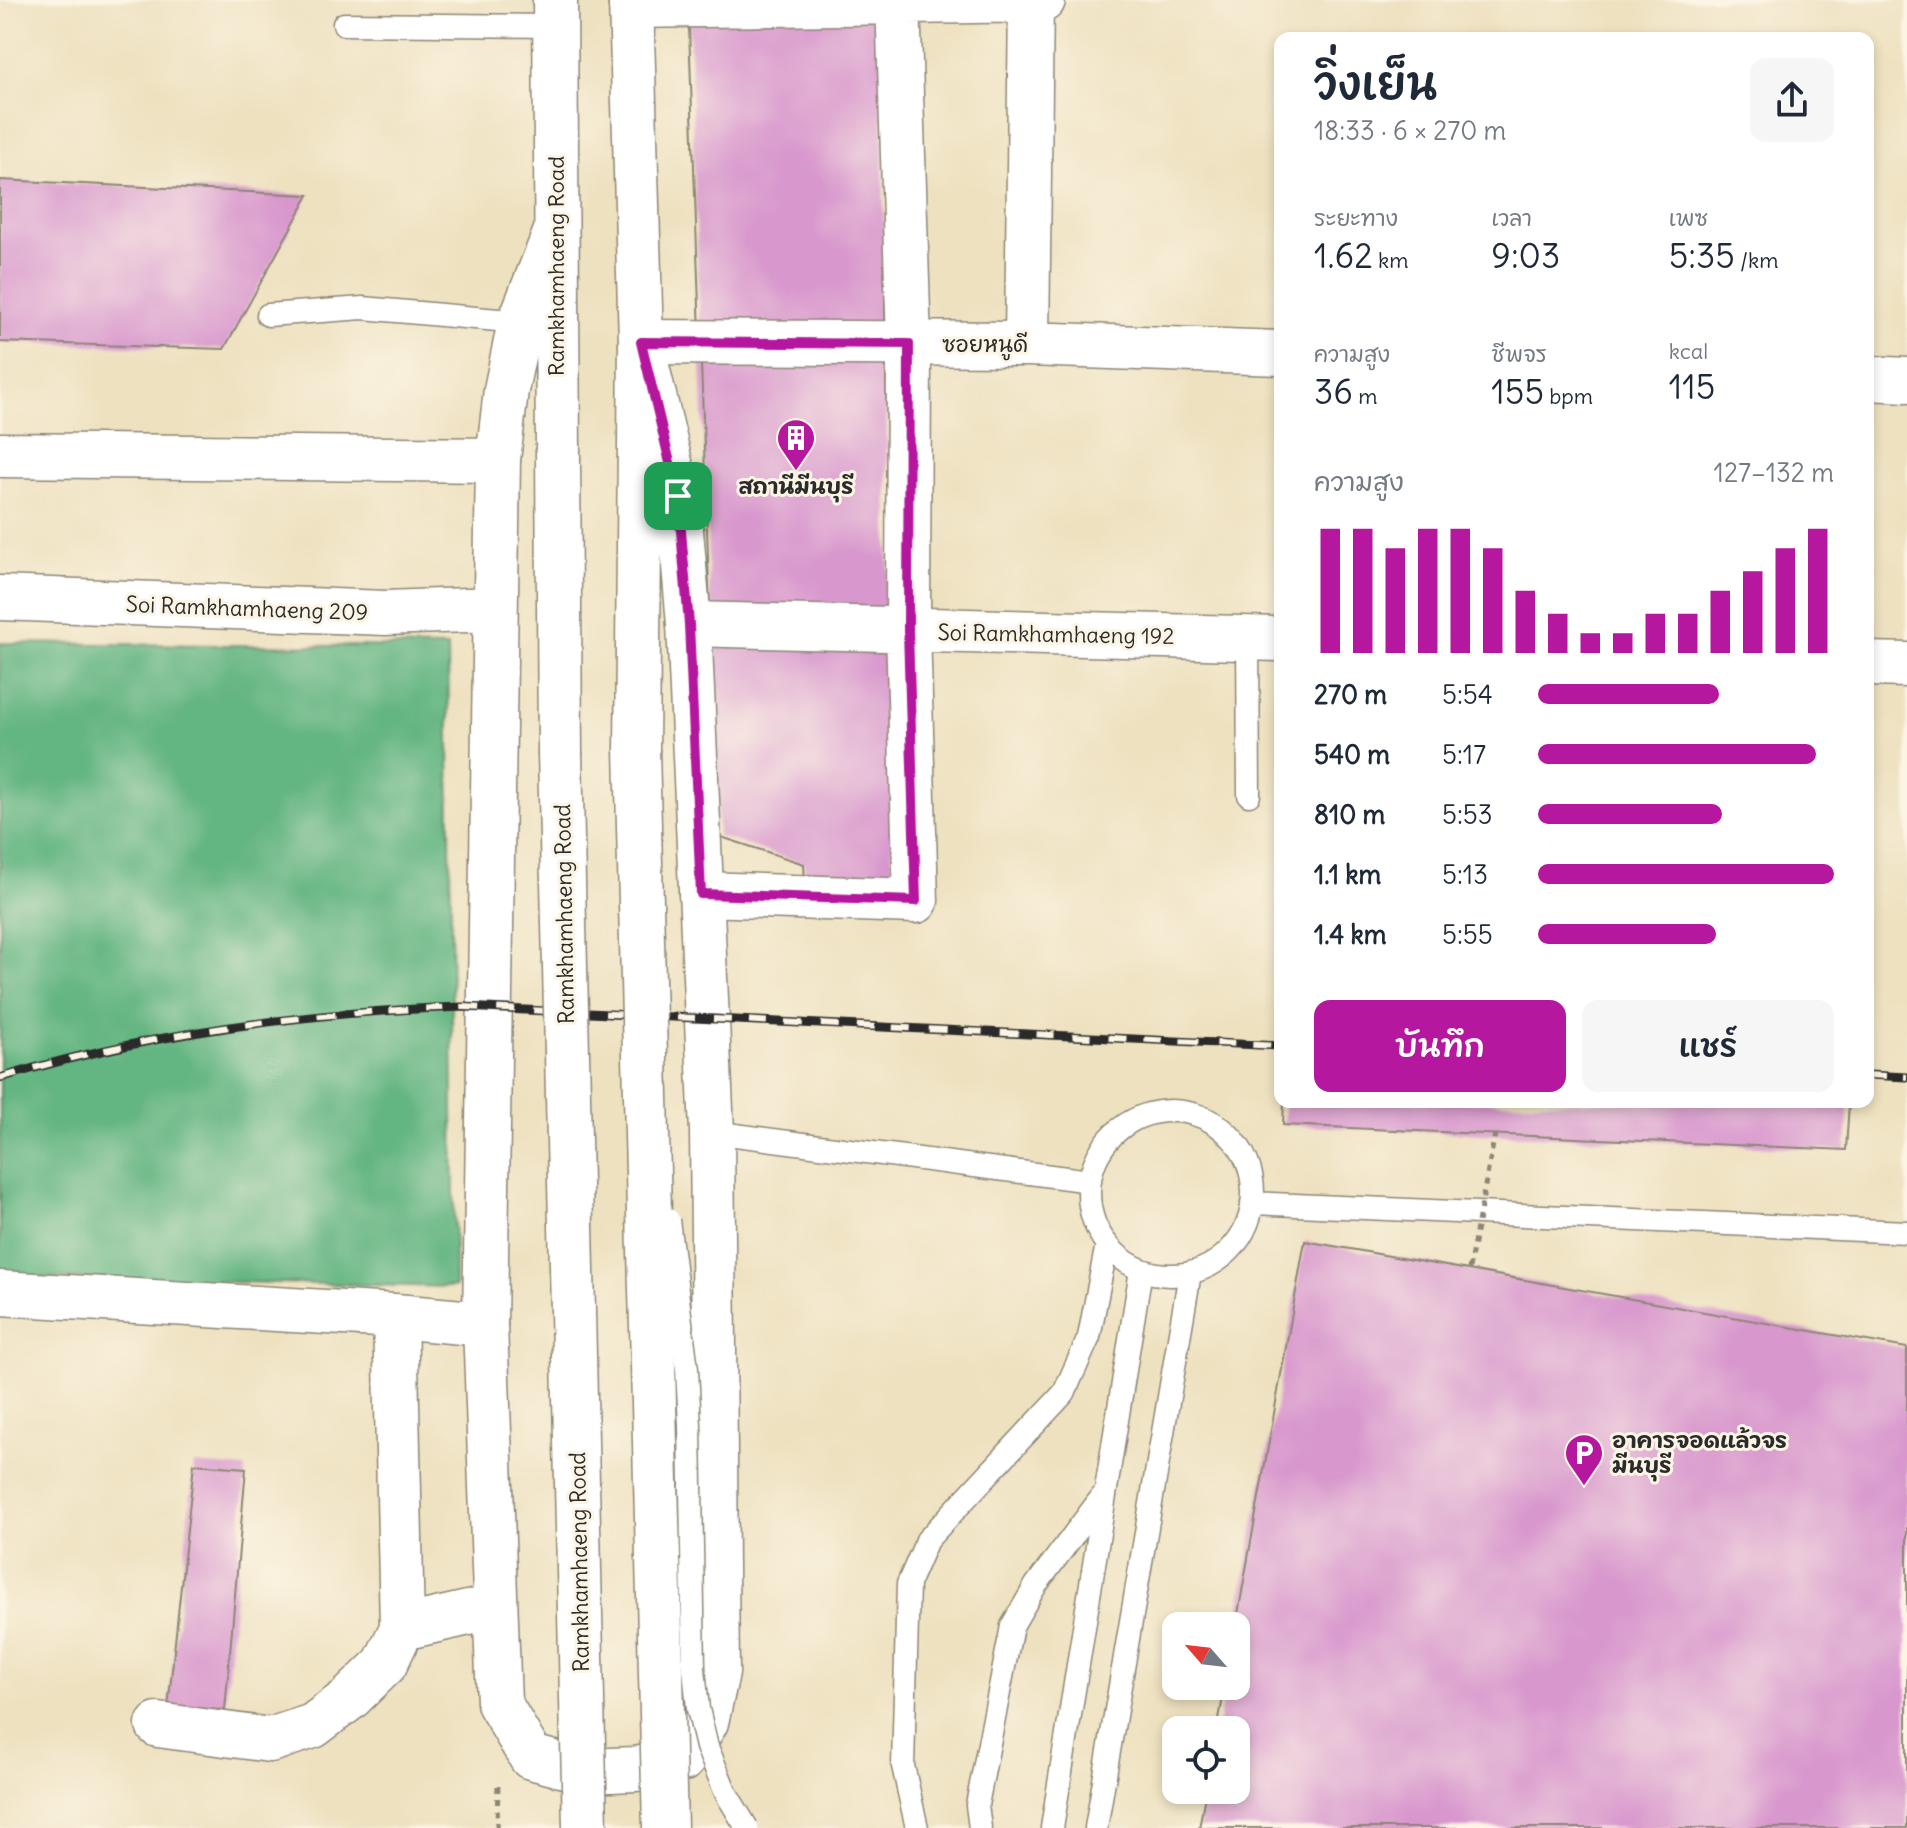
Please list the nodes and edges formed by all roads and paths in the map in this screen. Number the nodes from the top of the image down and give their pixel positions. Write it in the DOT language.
graph roads {
  1 [pos="1031,0"];
  2 [pos="1043,0"];
  3 [pos="631,2"];
  4 [pos="898,2"];
  5 [pos="556,13"];
  6 [pos="344,24"];
  7 [pos="556,231"];
  8 [pos="268,315"];
  9 [pos="520,322"];
  10 [pos="641,342"];
  11 [pos="909,344"];
  12 [pos="1027,344"];
  13 [pos="1274,353"];
  14 [pos="1874,378"];
  15 [pos="1907,380"];
  16 [pos="0,455"];
  17 [pos="498,460"];
  18 [pos="0,598"];
  19 [pos="495,609"];
  20 [pos="689,624"];
  21 [pos="908,630"];
  22 [pos="1264,639"];
  23 [pos="1874,664"];
  24 [pos="1907,665"];
  25 [pos="1249,795"];
  26 [pos="701,894"];
  27 [pos="645,1085"];
  28 [pos="712,1132"];
  29 [pos="1495,1134"];
  30 [pos="1090,1181"];
  31 [pos="1252,1203"];
  32 [pos="1907,1232"];
  33 [pos="1107,1244"];
  34 [pos="1469,1269"];
  35 [pos="1141,1270"];
  36 [pos="1190,1273"];
  37 [pos="0,1293"];
  38 [pos="395,1316"];
  39 [pos="485,1324"];
  40 [pos="1106,1492"];
  41 [pos="495,1607"];
  42 [pos="402,1628"];
  43 [pos="158,1725"];
  44 [pos="585,1828"];
  45 [pos="665,1828"];
  46 [pos="747,1828"];
  47 [pos="917,1828"];
  48 [pos="980,1828"];
  49 [pos="1052,1828"];
  50 [pos="1096,1828"];
  1 -- 2 [label="main road"];
  1 -- 4 [label="main road"];
  1 -- 12 [label="main road"];
  3 -- 4 [label="main road"];
  3 -- 10 [label="main road"];
  4 -- 11 [label="main road"];
  5 -- 6 [label="lane"];
  5 -- 7 [label="main road, Ramkhamhaeng Road"];
  7 -- 9 [label="main road"];
  7 -- 44 [label="main road, Ramkhamhaeng Road, bridge"];
  8 -- 9 [label="lane"];
  9 -- 17 [label="main road"];
  10 -- 11 [label="main road, ซอยหนูดี"];
  10 -- 20 [label="main road"];
  10 -- 27 [label="main road, bridge"];
  11 -- 12 [label="main road, ซอยหนูดี"];
  11 -- 21 [label="main road"];
  12 -- 13 [label="main road, ซอยหนูดี"];
  14 -- 15 [label="main road"];
  16 -- 17 [label="main road"];
  17 -- 19 [label="main road"];
  18 -- 19 [label="main road, Soi Ramkhamhaeng 209"];
  19 -- 39 [label="main road"];
  20 -- 21 [label="main road, Soi Ramkhamhaeng 192"];
  20 -- 26 [label="main road"];
  21 -- 22 [label="main road, Soi Ramkhamhaeng 192"];
  21 -- 26 [label="main road"];
  22 -- 25 [label="lane"];
  23 -- 24 [label="main road"];
  26 -- 28 [label="main road"];
  27 -- 45 [label="main road, bridge"];
  27 -- 46 [label="lane, bridge"];
  28 -- 30 [label="lane"];
  28 -- 41 [label="main road"];
  29 -- 34 [label="path, bridge"];
  30 -- 31 [label="lane"];
  30 -- 33 [label="lane"];
  31 -- 32 [label="lane"];
  31 -- 36 [label="lane"];
  33 -- 35 [label="lane"];
  33 -- 47 [label="lane"];
  35 -- 36 [label="lane"];
  35 -- 40 [label="lane"];
  36 -- 50 [label="lane"];
  37 -- 38 [label="main road"];
  38 -- 39 [label="main road"];
  38 -- 42 [label="main road"];
  39 -- 41 [label="main road"];
  40 -- 48 [label="lane"];
  40 -- 49 [label="lane"];
  41 -- 42 [label="main road"];
  42 -- 43 [label="main road"];
}
